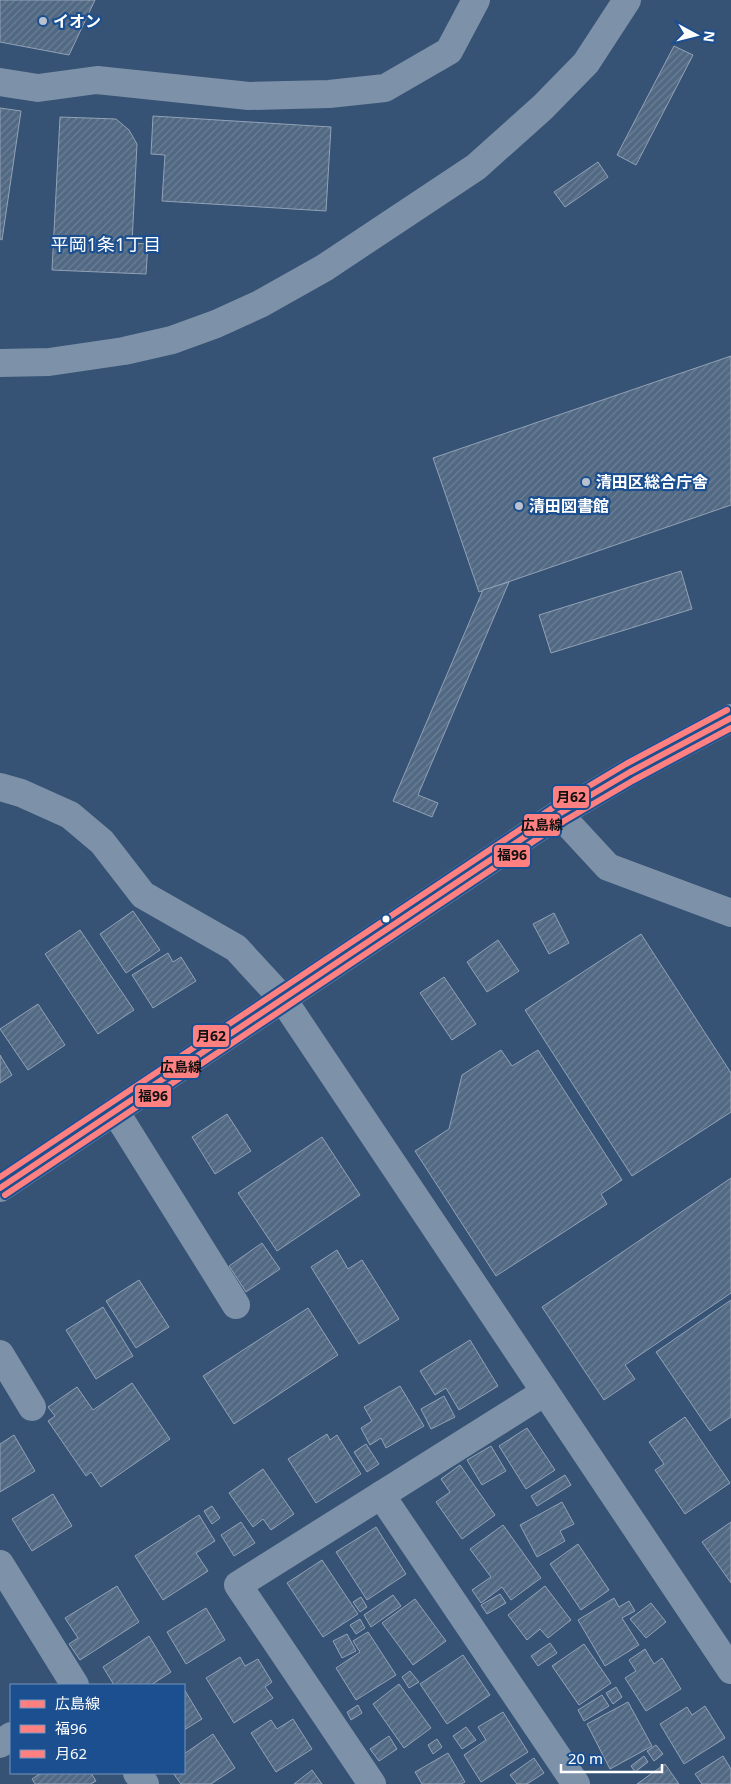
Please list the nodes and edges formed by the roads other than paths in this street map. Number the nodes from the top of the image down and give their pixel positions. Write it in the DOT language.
graph roads {
  1 [pos="476,0"];
  2 [pos="627,0"];
  3 [pos="0,82"];
  4 [pos="0,363"];
  5 [pos="731,718"];
  6 [pos="0,787"];
  7 [pos="559,814"];
  8 [pos="731,913"];
  9 [pos="282,998"];
  10 [pos="115,1111"];
  11 [pos="0,1188"];
  12 [pos="236,1305"];
  13 [pos="0,1354"];
  14 [pos="545,1392"];
  15 [pos="32,1407"];
  16 [pos="381,1495"];
  17 [pos="0,1564"];
  18 [pos="731,1670"];
  19 [pos="74,1684"];
  20 [pos="372,1784"];
  21 [pos="576,1784"];
  1 -- 3 [label="street"];
  2 -- 4 [label="street"];
  5 -- 7 [label="street"];
  6 -- 9 [label="street"];
  7 -- 8 [label="street"];
  7 -- 9 [label="street"];
  9 -- 10 [label="street"];
  9 -- 14 [label="street"];
  10 -- 11 [label="street"];
  10 -- 12 [label="street"];
  13 -- 15 [label="street"];
  14 -- 16 [label="street"];
  14 -- 18 [label="street"];
  16 -- 20 [label="street"];
  16 -- 21 [label="street"];
  17 -- 19 [label="street"];
}
